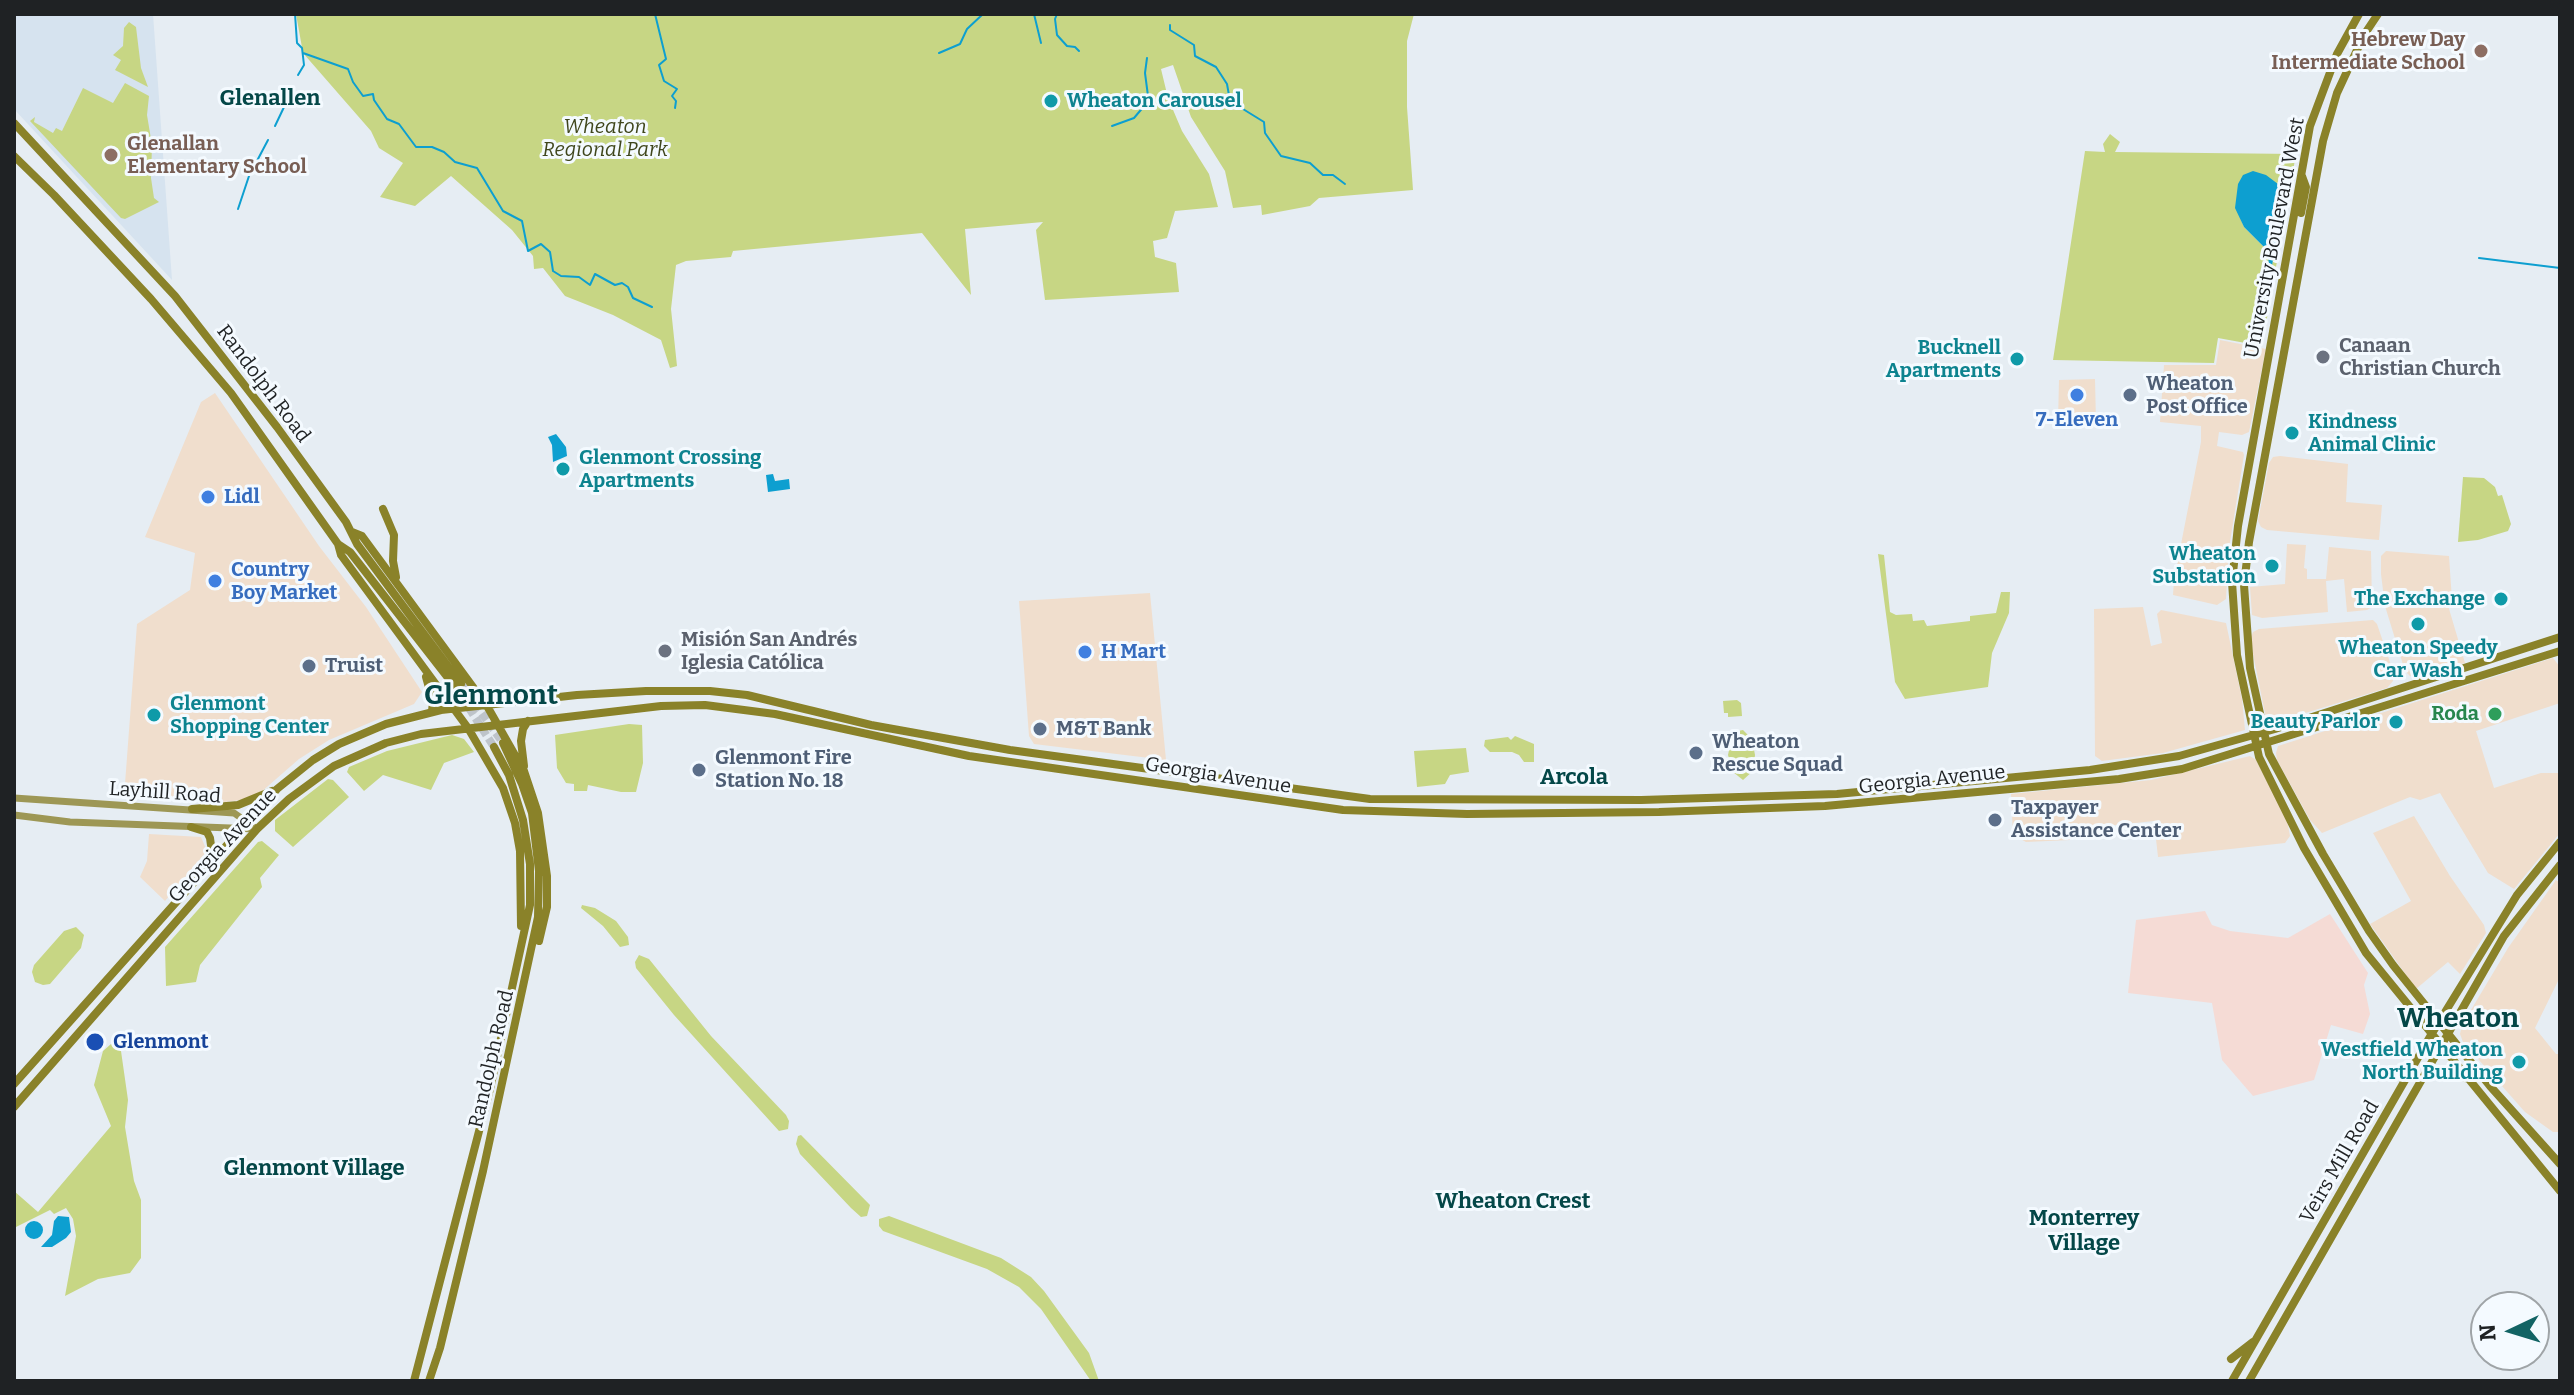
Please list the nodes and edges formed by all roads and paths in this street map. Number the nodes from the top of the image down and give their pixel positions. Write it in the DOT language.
graph roads {
  1 [pos="2359,14"];
  2 [pos="2378,14"];
  3 [pos="14,123"];
  4 [pos="14,156"];
  5 [pos="2302,175"];
  6 [pos="2304,245"];
  7 [pos="383,509"];
  8 [pos="352,532"];
  9 [pos="338,544"];
  10 [pos="405,595"];
  11 [pos="2560,637"];
  12 [pos="2560,651"];
  13 [pos="423,669"];
  14 [pos="681,690"];
  15 [pos="681,705"];
  16 [pos="487,706"];
  17 [pos="453,709"];
  18 [pos="428,713"];
  19 [pos="528,721"];
  20 [pos="499,724"];
  21 [pos="468,728"];
  22 [pos="2264,731"];
  23 [pos="2253,734"];
  24 [pos="2267,744"];
  25 [pos="2256,747"];
  26 [pos="526,774"];
  27 [pos="277,789"];
  28 [pos="1841,793"];
  29 [pos="1812,795"];
  30 [pos="14,798"];
  31 [pos="1825,806"];
  32 [pos="192,809"];
  33 [pos="14,815"];
  34 [pos="247,820"];
  35 [pos="191,827"];
  36 [pos="239,829"];
  37 [pos="257,829"];
  38 [pos="2560,842"];
  39 [pos="213,860"];
  40 [pos="2560,865"];
  41 [pos="513,986"];
  42 [pos="2438,1022"];
  43 [pos="2448,1033"];
  44 [pos="2431,1035"];
  45 [pos="2440,1047"];
  46 [pos="510,1054"];
  47 [pos="2420,1083"];
  48 [pos="2472,1083"];
  49 [pos="14,1084"];
  50 [pos="14,1107"];
  51 [pos="2560,1164"];
  52 [pos="2560,1191"];
  53 [pos="2259,1336"];
  54 [pos="2231,1359"];
  55 [pos="414,1381"];
  56 [pos="429,1381"];
  57 [pos="2232,1381"];
  58 [pos="2249,1381"];
  1 -- 5 [label="main road, University Boulevard West"];
  2 -- 6 [label="main road, University Boulevard West"];
  3 -- 8 [label="main road, Randolph Road"];
  4 -- 9 [label="main road, Randolph Road"];
  5 -- 6 [label="main road"];
  5 -- 23 [label="main road, University Boulevard West"];
  6 -- 22 [label="main road, University Boulevard West"];
  7 -- 10 [label="main road"];
  8 -- 9 [label="main road, Randolph Road"];
  8 -- 10 [label="main road"];
  9 -- 13 [label="main road"];
  10 -- 16 [label="main road"];
  11 -- 22 [label="main road, Georgia Avenue"];
  12 -- 24 [label="main road, Georgia Avenue"];
  13 -- 17 [label="main road"];
  13 -- 18 [label="main road"];
  14 -- 15 [label="main road"];
  14 -- 16 [label="main road, Georgia Avenue"];
  14 -- 29 [label="main road, Georgia Avenue"];
  15 -- 19 [label="main road, Georgia Avenue"];
  15 -- 31 [label="main road, Georgia Avenue"];
  16 -- 17 [label="main road, Georgia Avenue"];
  16 -- 20 [label="main road"];
  17 -- 18 [label="main road, Georgia Avenue"];
  17 -- 21 [label="main road"];
  18 -- 27 [label="main road, Georgia Avenue"];
  19 -- 20 [label="main road, Georgia Avenue"];
  19 -- 26 [label="main road"];
  20 -- 21 [label="main road, Georgia Avenue"];
  20 -- 26 [label="main road"];
  21 -- 37 [label="main road, Georgia Avenue"];
  21 -- 41 [label="main road"];
  22 -- 23 [label="main road, Georgia Avenue"];
  22 -- 24 [label="main road, University Boulevard West"];
  23 -- 25 [label="main road, University Boulevard West"];
  23 -- 28 [label="main road, Georgia Avenue"];
  24 -- 25 [label="main road, Georgia Avenue"];
  24 -- 42 [label="main road, University Boulevard West"];
  25 -- 31 [label="main road, Georgia Avenue"];
  25 -- 44 [label="main road, University Boulevard West"];
  26 -- 46 [label="main road"];
  27 -- 32 [label="main road"];
  27 -- 34 [label="main road, Georgia Avenue"];
  28 -- 29 [label="main road, Georgia Avenue"];
  28 -- 31 [label="main road"];
  29 -- 31 [label="main road"];
  30 -- 32 [label="main road, Layhill Road"];
  32 -- 34 [label="main road, Layhill Road"];
  33 -- 35 [label="main road, Layhill Road"];
  34 -- 36 [label="main road, Georgia Avenue"];
  34 -- 37 [label="main road, Layhill Road"];
  35 -- 36 [label="main road, Layhill Road"];
  35 -- 39 [label="main road"];
  36 -- 37 [label="main road, Layhill Road"];
  36 -- 39 [label="main road, Georgia Avenue"];
  37 -- 50 [label="main road, Georgia Avenue"];
  38 -- 42 [label="main road, Veirs Mill Road"];
  39 -- 49 [label="main road, Georgia Avenue"];
  40 -- 43 [label="main road, Veirs Mill Road"];
  41 -- 46 [label="main road, Randolph Road"];
  41 -- 55 [label="main road, Randolph Road"];
  42 -- 43 [label="main road, University Boulevard West"];
  42 -- 44 [label="main road, Veirs Mill Road"];
  43 -- 45 [label="main road, Veirs Mill Road"];
  43 -- 51 [label="main road, University Boulevard West"];
  44 -- 45 [label="main road, University Boulevard West"];
  44 -- 53 [label="main road, Veirs Mill Road"];
  45 -- 47 [label="main road, Veirs Mill Road"];
  45 -- 48 [label="main road, University Boulevard West"];
  46 -- 56 [label="main road, Randolph Road"];
  47 -- 48 [label="main road"];
  47 -- 58 [label="main road, Veirs Mill Road"];
  48 -- 52 [label="main road, University Boulevard West"];
  53 -- 54 [label="main road"];
  53 -- 57 [label="main road, Veirs Mill Road"];
}
